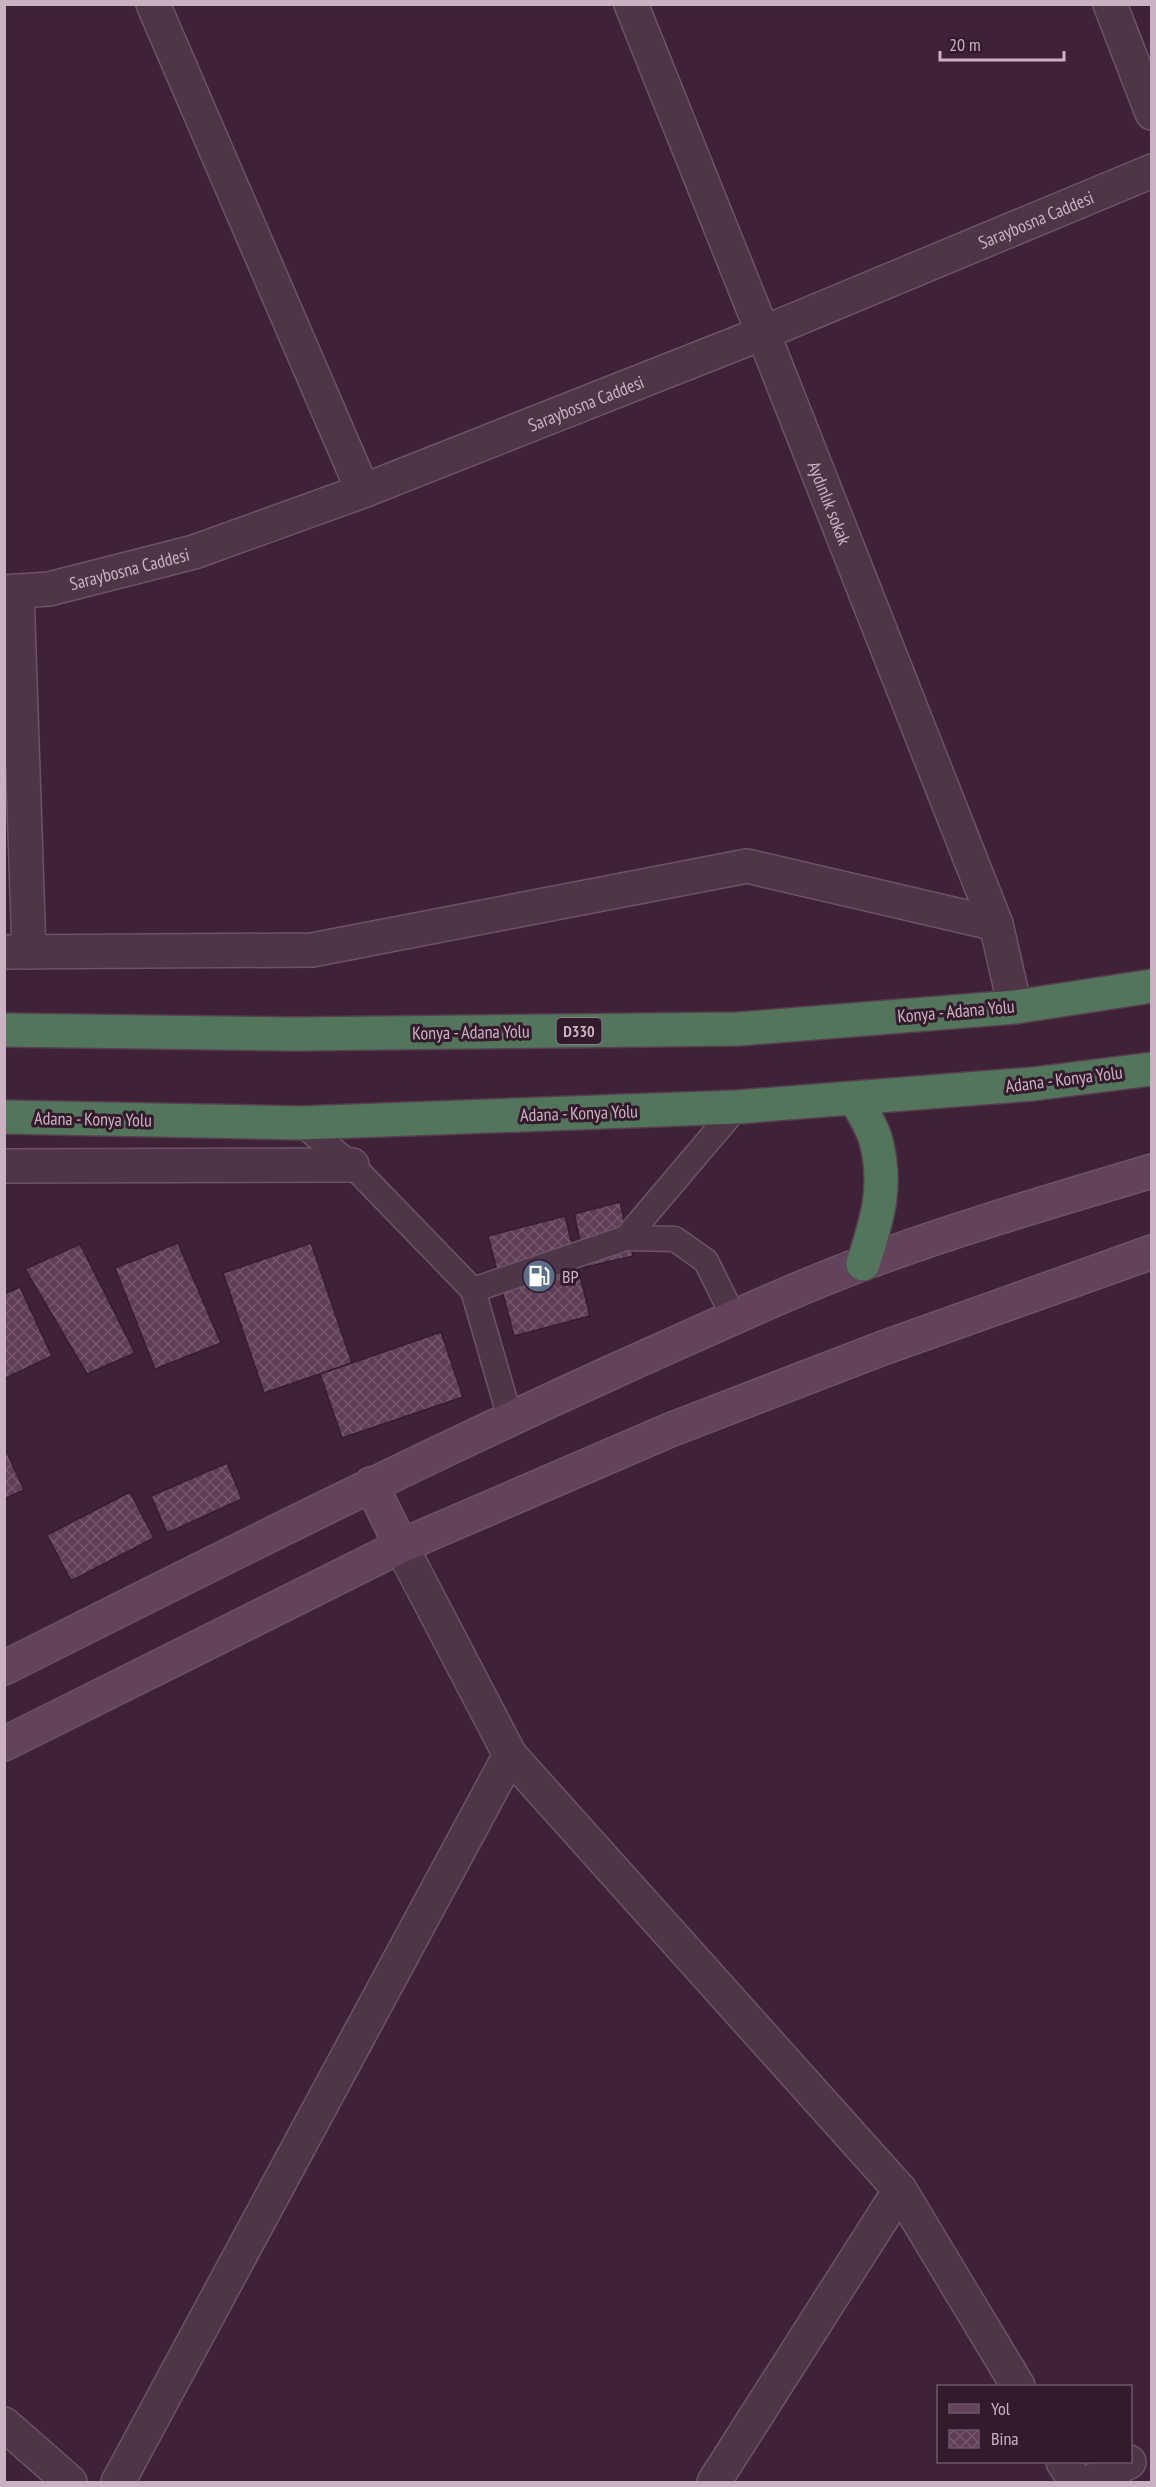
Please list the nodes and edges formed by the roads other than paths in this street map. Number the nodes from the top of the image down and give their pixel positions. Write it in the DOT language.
graph roads {
  1 [pos="153,4"];
  2 [pos="631,4"];
  3 [pos="1110,4"];
  4 [pos="1152,112"];
  5 [pos="1152,171"];
  6 [pos="764,333"];
  7 [pos="363,491"];
  8 [pos="11,592"];
  9 [pos="996,924"];
  10 [pos="17,952"];
  11 [pos="1152,986"];
  12 [pos="1015,1007"];
  13 [pos="4,1030"];
  14 [pos="1152,1068"];
  15 [pos="856,1099"];
  16 [pos="737,1107"];
  17 [pos="4,1117"];
  18 [pos="300,1123"];
  19 [pos="352,1165"];
  20 [pos="4,1166"];
  21 [pos="1152,1171"];
  22 [pos="626,1238"];
  23 [pos="1152,1252"];
  24 [pos="863,1264"];
  25 [pos="473,1290"];
  26 [pos="734,1318"];
  27 [pos="510,1418"];
  28 [pos="371,1484"];
  29 [pos="401,1546"];
  30 [pos="4,1668"];
  31 [pos="4,1744"];
  32 [pos="510,1755"];
  33 [pos="900,2190"];
  34 [pos="1017,2385"];
  35 [pos="4,2424"];
  36 [pos="1152,2449"];
  37 [pos="1132,2460"];
  38 [pos="1065,2463"];
  39 [pos="1126,2463"];
  40 [pos="70,2482"];
  41 [pos="118,2482"];
  42 [pos="714,2482"];
  43 [pos="1076,2482"];
  44 [pos="1090,2482"];
  1 -- 7 [label="street"];
  2 -- 6 [label="street, Aydınlık sokak"];
  3 -- 4 [label="street"];
  5 -- 6 [label="street, Saraybosna Caddesi"];
  6 -- 7 [label="street, Saraybosna Caddesi"];
  6 -- 9 [label="street, Aydınlık sokak"];
  7 -- 8 [label="street, Saraybosna Caddesi"];
  8 -- 10 [label="street"];
  9 -- 10 [label="street"];
  9 -- 12 [label="street, Aydınlık sokak"];
  11 -- 12 [label="highway, Konya - Adana Yolu / D330"];
  12 -- 13 [label="highway, Konya - Adana Yolu / D330"];
  14 -- 15 [label="highway, Adana - Konya Yolu"];
  15 -- 16 [label="highway, Adana - Konya Yolu"];
  15 -- 24 [label="highway"];
  16 -- 18 [label="highway, Adana - Konya Yolu"];
  16 -- 22 [label="lane"];
  17 -- 18 [label="highway, Adana - Konya Yolu"];
  18 -- 19 [label="lane"];
  19 -- 20 [label="street"];
  19 -- 25 [label="lane"];
  21 -- 24 [label="main road"];
  22 -- 25 [label="lane"];
  22 -- 26 [label="lane"];
  23 -- 29 [label="main road"];
  24 -- 26 [label="main road"];
  25 -- 27 [label="lane"];
  26 -- 27 [label="main road"];
  27 -- 28 [label="main road"];
  28 -- 29 [label="main road"];
  28 -- 30 [label="main road"];
  29 -- 31 [label="main road"];
  29 -- 32 [label="street"];
  32 -- 33 [label="street"];
  32 -- 41 [label="street"];
  33 -- 34 [label="street"];
  33 -- 42 [label="street"];
  35 -- 40 [label="street"];
  36 -- 37 [label="street"];
  38 -- 43 [label="street"];
  39 -- 44 [label="street"];
}
